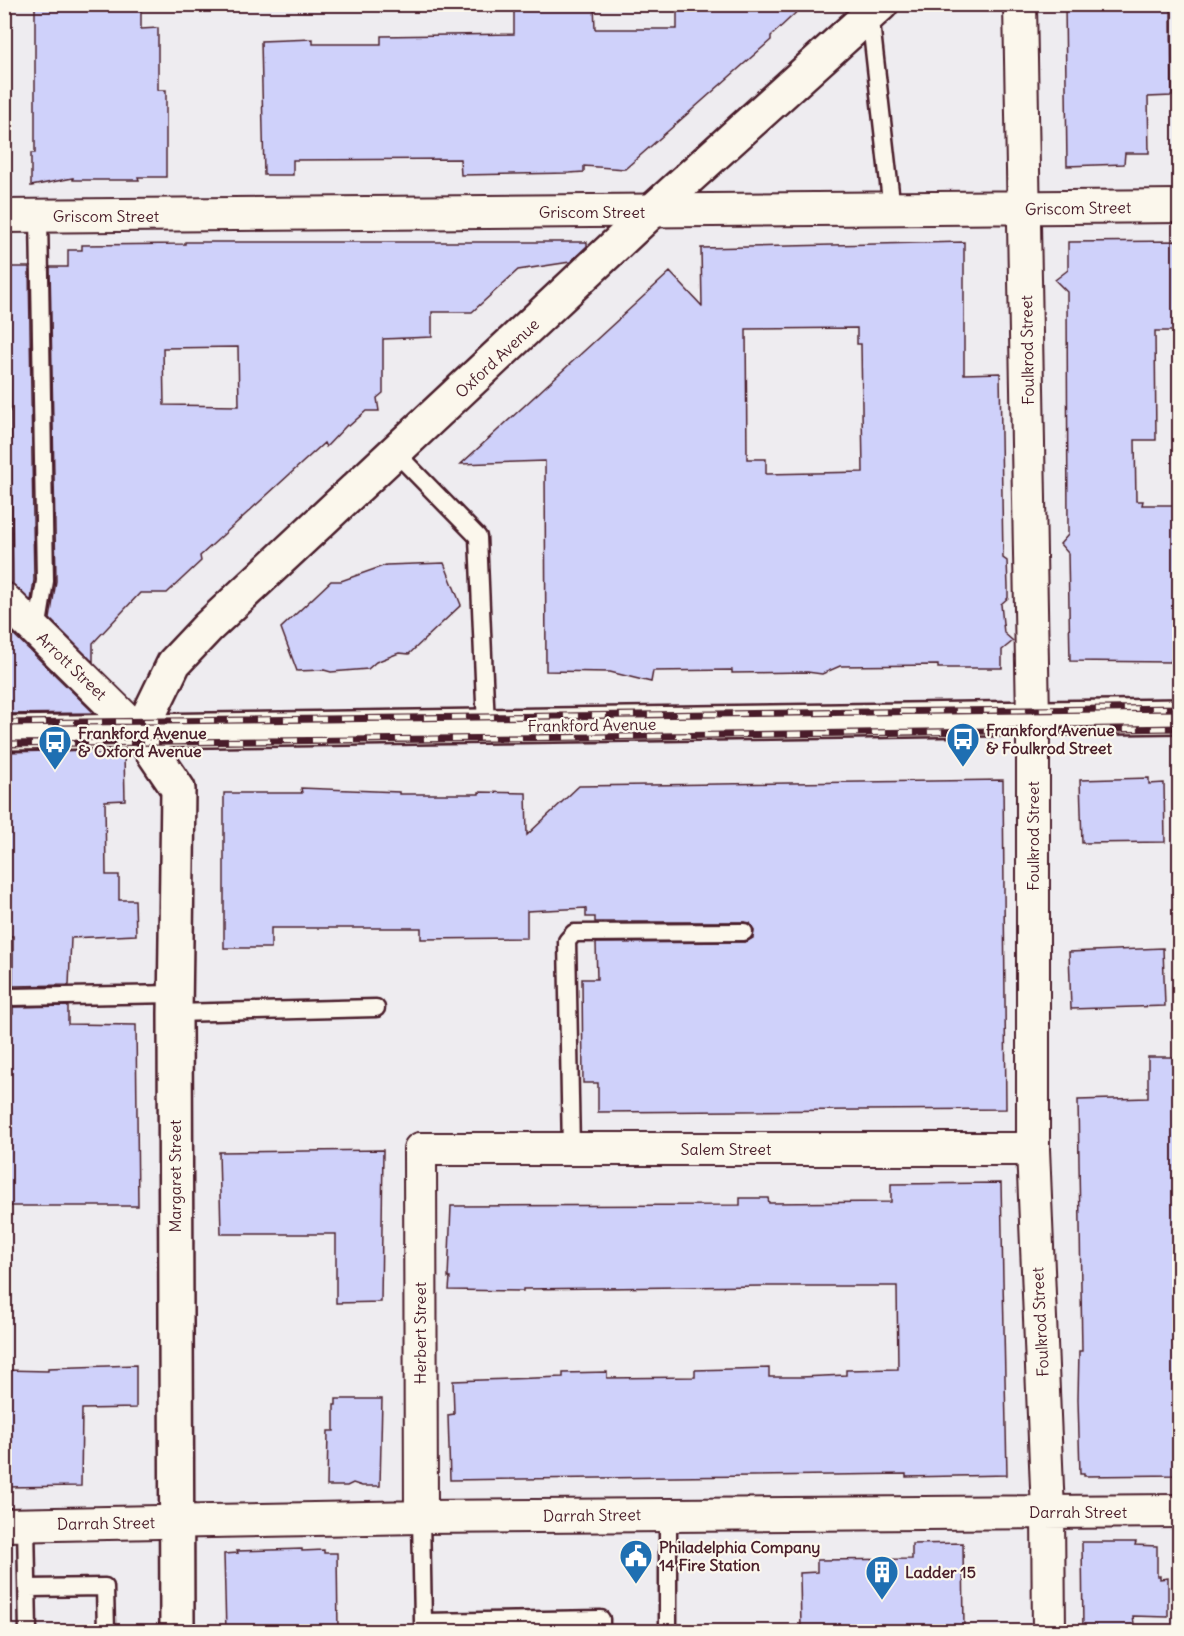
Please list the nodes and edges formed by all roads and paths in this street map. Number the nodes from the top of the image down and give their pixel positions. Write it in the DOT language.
graph roads {
  1 [pos="1020,4"];
  2 [pos="875,9"];
  3 [pos="1179,206"];
  4 [pos="1025,209"];
  5 [pos="892,210"];
  6 [pos="651,212"];
  7 [pos="4,216"];
  8 [pos="39,216"];
  9 [pos="396,453"];
  10 [pos="4,599"];
  11 [pos="37,631"];
  12 [pos="1179,716"];
  13 [pos="1033,718"];
  14 [pos="486,726"];
  15 [pos="140,732"];
  16 [pos="4,733"];
  17 [pos="744,932"];
  18 [pos="11,997"];
  19 [pos="175,1003"];
  20 [pos="376,1008"];
  21 [pos="420,1149"];
  22 [pos="571,1149"];
  23 [pos="1033,1149"];
  24 [pos="1179,1511"];
  25 [pos="1048,1512"];
  26 [pos="668,1515"];
  27 [pos="421,1517"];
  28 [pos="177,1521"];
  29 [pos="15,1524"];
  30 [pos="28,1588"];
  31 [pos="28,1632"];
  32 [pos="106,1632"];
  33 [pos="177,1632"];
  34 [pos="601,1632"];
  35 [pos="668,1632"];
  36 [pos="1049,1632"];
  1 -- 4 [label="street, Foulkrod Street"];
  2 -- 5 [label="lane"];
  2 -- 6 [label="street, Oxford Avenue"];
  3 -- 4 [label="street, Griscom Street"];
  4 -- 5 [label="street, Griscom Street"];
  4 -- 13 [label="street, Foulkrod Street"];
  5 -- 6 [label="street, Griscom Street"];
  6 -- 8 [label="street, Griscom Street"];
  6 -- 9 [label="street, Oxford Avenue"];
  7 -- 8 [label="street, Griscom Street"];
  8 -- 11 [label="lane"];
  9 -- 14 [label="lane"];
  9 -- 15 [label="street, Oxford Avenue"];
  10 -- 11 [label="street, Arrott Street"];
  11 -- 15 [label="street, Arrott Street"];
  12 -- 13 [label="street, Frankford Avenue"];
  13 -- 14 [label="street, Frankford Avenue"];
  13 -- 23 [label="street, Foulkrod Street"];
  14 -- 15 [label="street, Frankford Avenue"];
  15 -- 16 [label="street, Frankford Avenue"];
  15 -- 19 [label="street, Margaret Street"];
  17 -- 22 [label="lane"];
  18 -- 19 [label="lane"];
  19 -- 20 [label="lane"];
  19 -- 28 [label="street, Margaret Street"];
  21 -- 22 [label="street, Salem Street"];
  21 -- 27 [label="street, Herbert Street"];
  22 -- 23 [label="street, Salem Street"];
  23 -- 25 [label="street, Foulkrod Street"];
  24 -- 25 [label="street, Darrah Street"];
  25 -- 26 [label="street, Darrah Street"];
  25 -- 36 [label="street, Foulkrod Street"];
  26 -- 27 [label="street, Darrah Street"];
  26 -- 35 [label="lane"];
  27 -- 28 [label="street, Darrah Street"];
  27 -- 34 [label="lane"];
  28 -- 29 [label="street, Darrah Street"];
  28 -- 33 [label="street, Margaret Street"];
  29 -- 30 [label="lane"];
  30 -- 31 [label="lane"];
  30 -- 32 [label="lane"];
}
